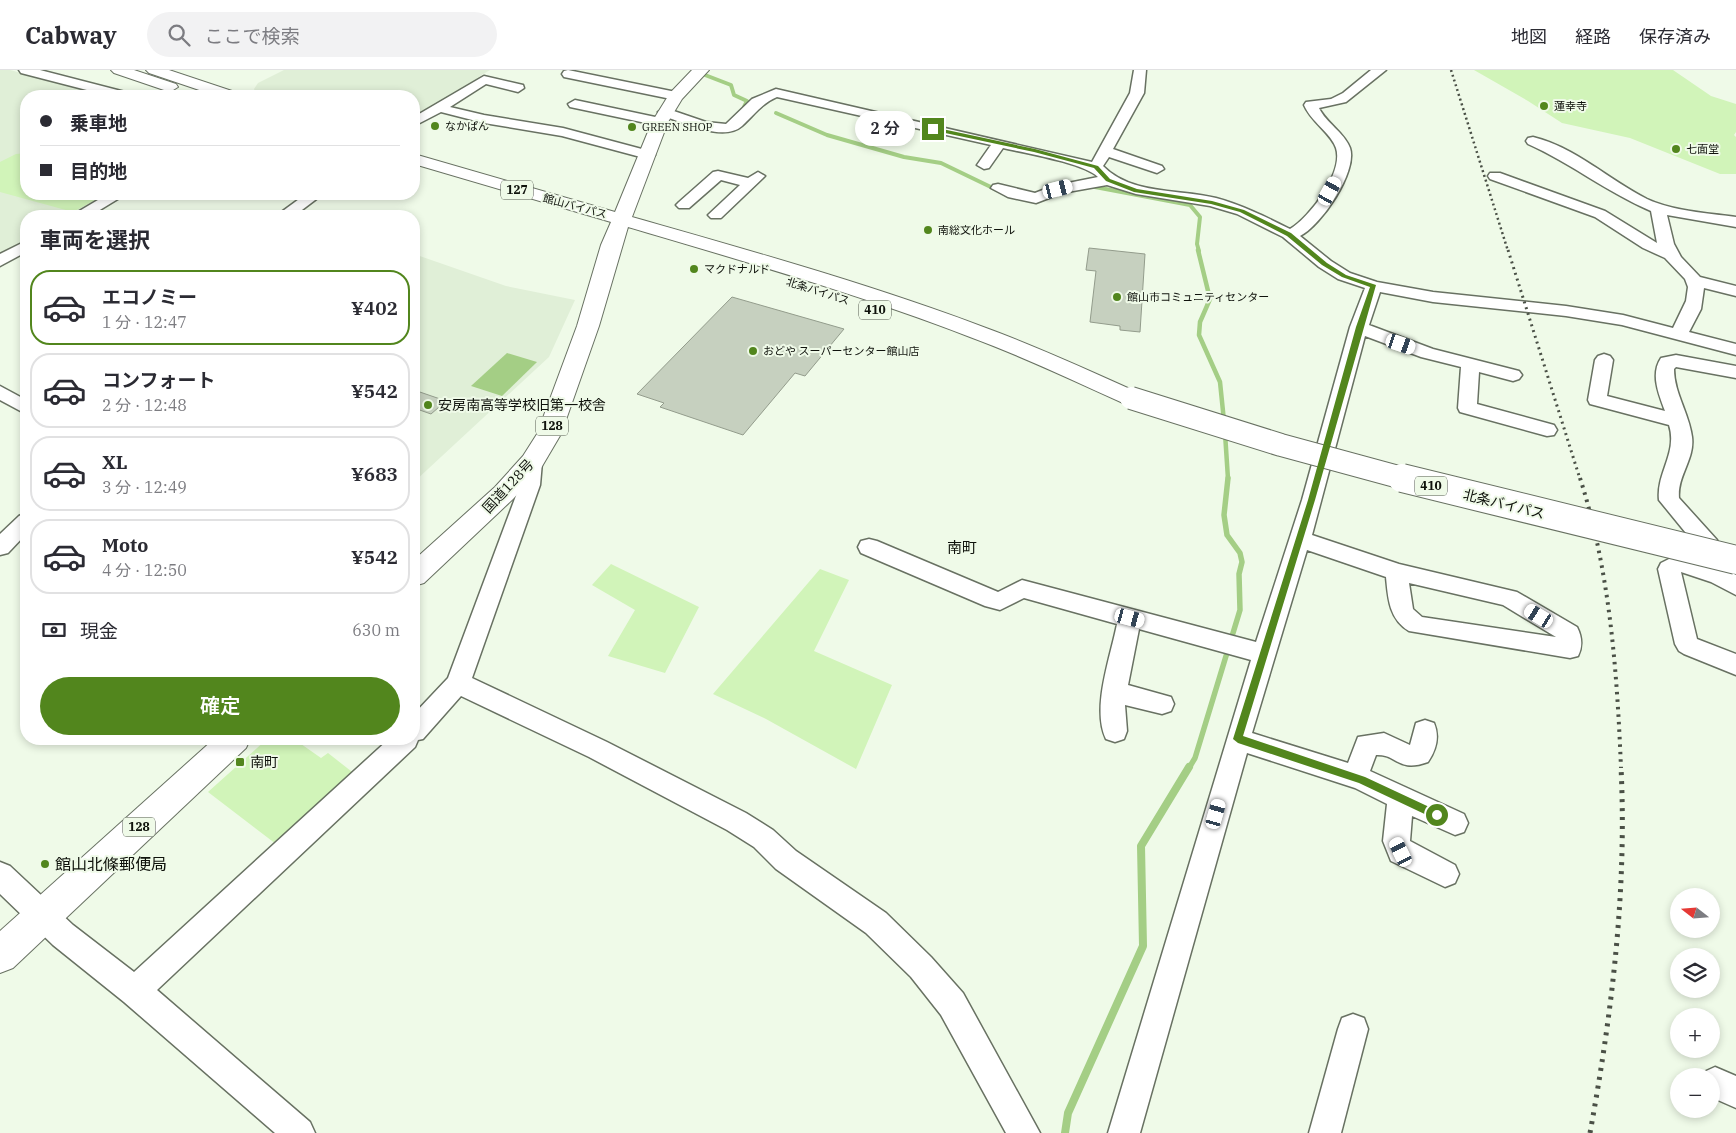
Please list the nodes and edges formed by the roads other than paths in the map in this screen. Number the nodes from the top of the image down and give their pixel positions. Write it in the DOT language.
graph roads {
  1 [pos="25,70"];
  2 [pos="119,70"];
  3 [pos="701,70"];
  4 [pos="1140,70"];
  5 [pos="1380,70"];
  6 [pos="165,71"];
  7 [pos="568,74"];
  8 [pos="518,88"];
  9 [pos="101,90"];
  10 [pos="177,90"];
  11 [pos="216,90"];
  12 [pos="676,96"];
  13 [pos="575,104"];
  14 [pos="439,108"];
  15 [pos="662,117"];
  16 [pos="420,119"];
  17 [pos="1533,141"];
  18 [pos="1000,143"];
  19 [pos="1103,151"];
  20 [pos="648,155"];
  21 [pos="420,161"];
  22 [pos="984,165"];
  23 [pos="1096,167"];
  24 [pos="1157,169"];
  25 [pos="420,173"];
  26 [pos="1495,176"];
  27 [pos="1108,180"];
  28 [pos="998,188"];
  29 [pos="109,200"];
  30 [pos="307,200"];
  31 [pos="684,205"];
  32 [pos="90,210"];
  33 [pos="293,210"];
  34 [pos="1658,210"];
  35 [pos="716,214"];
  36 [pos="1736,222"];
  37 [pos="619,225"];
  38 [pos="1289,234"];
  39 [pos="20,249"];
  40 [pos="1671,255"];
  41 [pos="0,261"];
  42 [pos="1694,280"];
  43 [pos="1374,286"];
  44 [pos="1736,291"];
  45 [pos="1359,327"];
  46 [pos="1678,335"];
  47 [pos="1736,350"];
  48 [pos="1604,360"];
  49 [pos="1470,363"];
  50 [pos="1736,372"];
  51 [pos="1513,374"];
  52 [pos="0,392"];
  53 [pos="20,404"];
  54 [pos="1678,421"];
  55 [pos="1547,430"];
  56 [pos="532,462"];
  57 [pos="20,528"];
  58 [pos="1300,540"];
  59 [pos="0,546"];
  60 [pos="869,548"];
  61 [pos="420,571"];
  62 [pos="1397,572"];
  63 [pos="1730,574"];
  64 [pos="1130,618"];
  65 [pos="1253,651"];
  66 [pos="1736,665"];
  67 [pos="458,684"];
  68 [pos="1115,692"];
  69 [pos="1162,704"];
  70 [pos="420,725"];
  71 [pos="1115,731"];
  72 [pos="1425,731"];
  73 [pos="1238,739"];
  74 [pos="228,745"];
  75 [pos="400,745"];
  76 [pos="1356,778"];
  77 [pos="1401,798"];
  78 [pos="1455,823"];
  79 [pos="1445,874"];
  80 [pos="0,875"];
  81 [pos="43,915"];
  82 [pos="0,955"];
  83 [pos="134,991"];
  84 [pos="1354,1029"];
  85 [pos="299,1133"];
  86 [pos="1024,1133"];
  87 [pos="1124,1133"];
  88 [pos="1325,1133"];
  1 -- 9 [label="street"];
  2 -- 10 [label="highway"];
  3 -- 12 [label="highway, 国道128号 / 128"];
  4 -- 19 [label="street"];
  5 -- 38 [label="street"];
  6 -- 11 [label="highway"];
  7 -- 12 [label="street"];
  8 -- 14 [label="street"];
  12 -- 15 [label="highway, 国道128号 / 128"];
  13 -- 15 [label="street"];
  14 -- 16 [label="street"];
  14 -- 20 [label="street"];
  15 -- 18 [label="street"];
  15 -- 20 [label="highway, 国道128号 / 128"];
  17 -- 34 [label="street"];
  18 -- 22 [label="street"];
  18 -- 23 [label="street"];
  19 -- 23 [label="street"];
  19 -- 24 [label="street"];
  20 -- 37 [label="highway, 国道128号 / 128"];
  21 -- 37 [label="highway, 館山バイパス / 127"];
  23 -- 27 [label="street"];
  25 -- 37 [label="highway, 館山バイパス / 127"];
  26 -- 40 [label="street"];
  27 -- 28 [label="street"];
  27 -- 38 [label="street"];
  29 -- 32 [label="street"];
  30 -- 33 [label="street"];
  31 -- 35 [label="street"];
  34 -- 36 [label="street"];
  34 -- 40 [label="street"];
  37 -- 56 [label="highway, 国道128号 / 128"];
  37 -- 63 [label="highway, 北条バイパス / 410, bridge"];
  38 -- 43 [label="street"];
  39 -- 41 [label="street"];
  40 -- 42 [label="street"];
  42 -- 44 [label="street"];
  42 -- 46 [label="street"];
  43 -- 45 [label="street"];
  43 -- 46 [label="street"];
  45 -- 49 [label="street"];
  45 -- 58 [label="street"];
  46 -- 47 [label="street"];
  48 -- 54 [label="street"];
  49 -- 51 [label="street"];
  49 -- 55 [label="street"];
  50 -- 54 [label="street"];
  52 -- 53 [label="street"];
  54 -- 63 [label="street"];
  56 -- 61 [label="highway, 国道128号 / 128"];
  56 -- 67 [label="street"];
  57 -- 59 [label="street"];
  58 -- 62 [label="street"];
  58 -- 65 [label="street"];
  60 -- 64 [label="street"];
  62 -- 62 [label="street"];
  63 -- 66 [label="street"];
  64 -- 65 [label="street"];
  64 -- 68 [label="street"];
  65 -- 73 [label="street"];
  67 -- 70 [label="street"];
  67 -- 86 [label="street"];
  68 -- 69 [label="street"];
  68 -- 71 [label="street"];
  72 -- 76 [label="street"];
  73 -- 76 [label="street"];
  73 -- 87 [label="street"];
  74 -- 81 [label="highway, 128"];
  75 -- 83 [label="street"];
  76 -- 77 [label="street"];
  77 -- 78 [label="street"];
  77 -- 79 [label="street"];
  80 -- 81 [label="street"];
  81 -- 82 [label="highway, 128"];
  81 -- 83 [label="street"];
  83 -- 85 [label="street"];
  84 -- 88 [label="street"];
}
